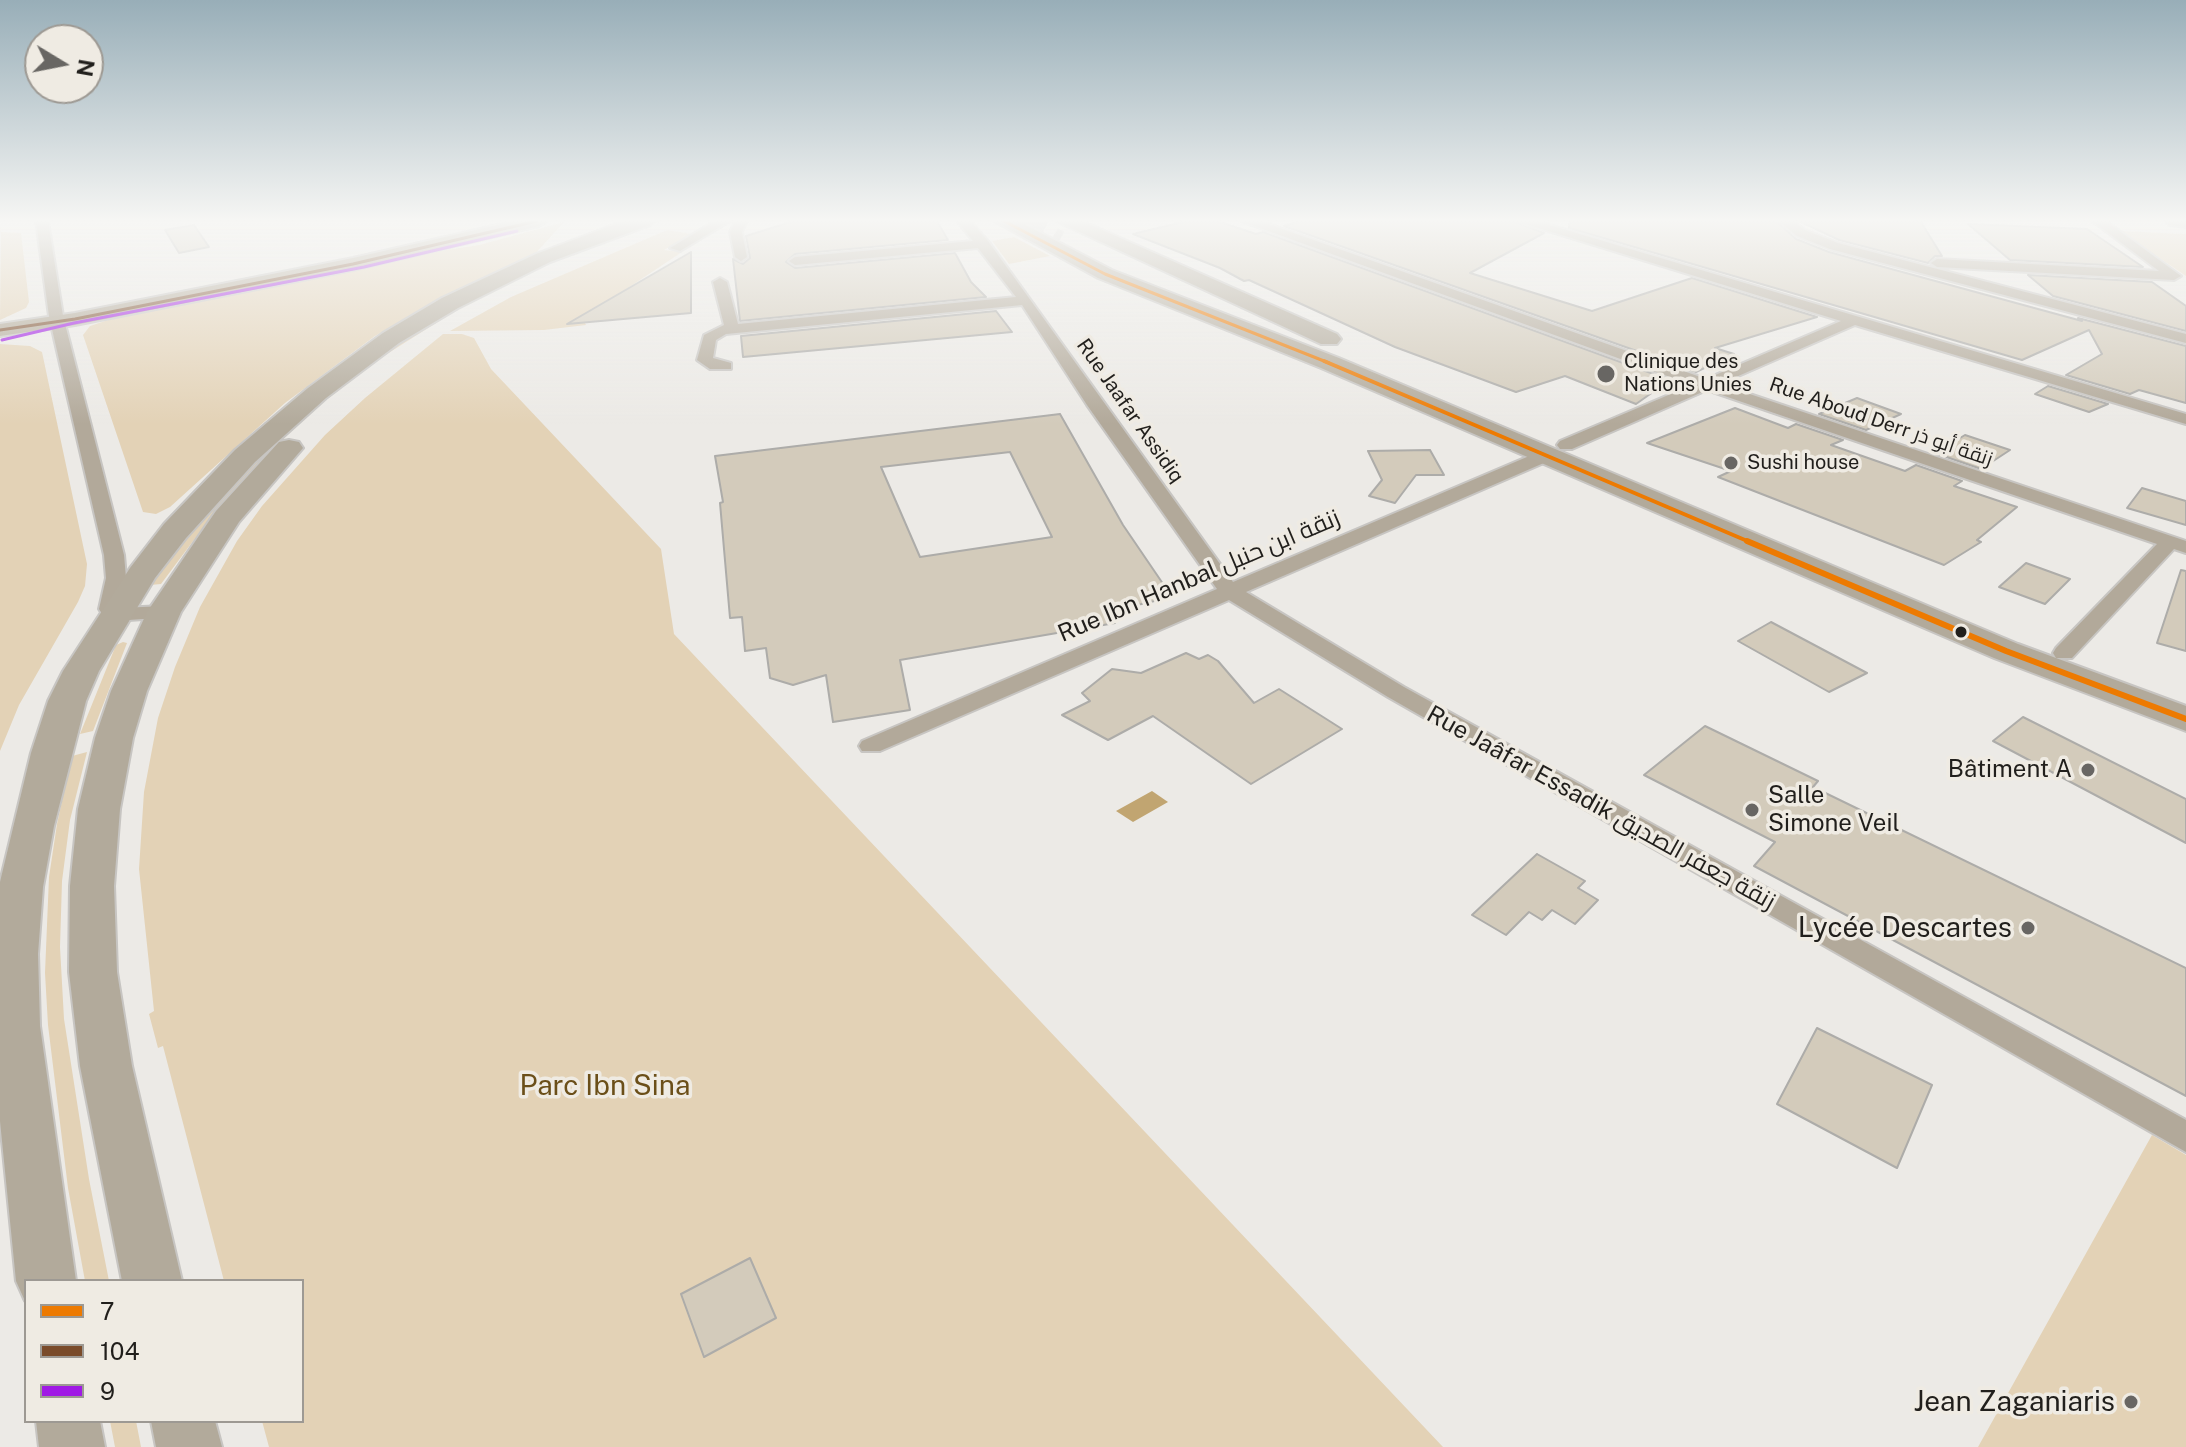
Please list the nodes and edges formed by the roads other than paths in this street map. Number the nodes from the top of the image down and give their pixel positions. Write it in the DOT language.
graph roads {
  1 [pos="52,289"];
  2 [pos="206,289"];
  3 [pos="221,289"];
  4 [pos="477,289"];
  5 [pos="507,289"];
  6 [pos="722,289"];
  7 [pos="1017,289"];
  8 [pos="1146,289"];
  9 [pos="1162,289"];
  10 [pos="1188,289"];
  11 [pos="1436,289"];
  12 [pos="1748,289"];
  13 [pos="1994,289"];
  14 [pos="1026,300"];
  15 [pos="56,319"];
  16 [pos="1854,320"];
  17 [pos="732,328"];
  18 [pos="7,329"];
  19 [pos="2186,339"];
  20 [pos="1345,359"];
  21 [pos="726,366"];
  22 [pos="1706,385"];
  23 [pos="2186,419"];
  24 [pos="1557,450"];
  25 [pos="2178,544"];
  26 [pos="1229,591"];
  27 [pos="164,612"];
  28 [pos="114,615"];
  29 [pos="2064,653"];
  30 [pos="2186,699"];
  31 [pos="2186,719"];
  32 [pos="871,746"];
  33 [pos="2186,1137"];
  34 [pos="46,1279"];
  35 [pos="152,1279"];
  36 [pos="68,1423"];
  37 [pos="183,1423"];
  38 [pos="72,1447"];
  39 [pos="189,1447"];
  1 -- 15 [label="street"];
  2 -- 15 [label="main road"];
  3 -- 15 [label="main road"];
  4 -- 28 [label="main road"];
  5 -- 27 [label="main road"];
  6 -- 17 [label="street"];
  7 -- 14 [label="street, Rue Jaafar Assidiq"];
  8 -- 20 [label="main road"];
  9 -- 20 [label="main road"];
  10 -- 20 [label="main road"];
  11 -- 22 [label="street, Rue Aboud Derr زنقة أبو ذر"];
  12 -- 16 [label="street"];
  13 -- 19 [label="street"];
  14 -- 17 [label="street"];
  14 -- 26 [label="street, Rue Jaafar Assidiq"];
  15 -- 18 [label="main road"];
  15 -- 28 [label="street"];
  16 -- 22 [label="street, Rue Ibn Hanbal زنقة ابن حنبل"];
  16 -- 23 [label="street"];
  17 -- 21 [label="street"];
  20 -- 24 [label="main road"];
  22 -- 24 [label="street, Rue Ibn Hanbal زنقة ابن حنبل"];
  22 -- 25 [label="street, Rue Aboud Derr زنقة أبو ذر"];
  24 -- 26 [label="street, Rue Ibn Hanbal زنقة ابن حنبل"];
  24 -- 29 [label="main road"];
  24 -- 31 [label="main road"];
  25 -- 29 [label="street"];
  26 -- 32 [label="street, Rue Ibn Hanbal زنقة ابن حنبل"];
  26 -- 33 [label="street, Rue Jaâfar Essadik زنقة جعفر الصديق"];
  27 -- 28 [label="street"];
  27 -- 35 [label="main road"];
  28 -- 34 [label="main road"];
  29 -- 30 [label="main road"];
  36 -- 38 [label="main road"];
  37 -- 39 [label="main road"];
}
